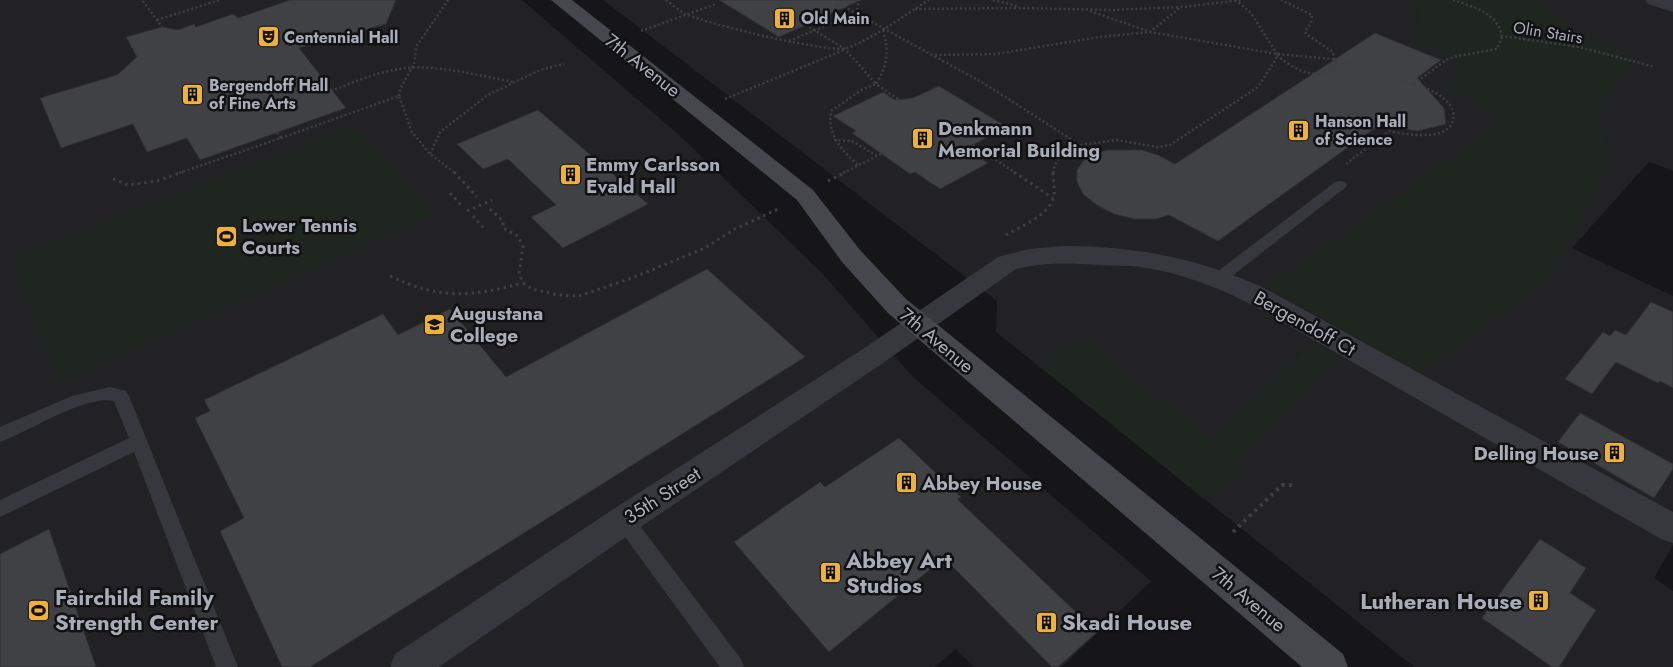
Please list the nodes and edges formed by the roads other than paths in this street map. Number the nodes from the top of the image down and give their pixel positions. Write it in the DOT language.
graph roads {
  1 [pos="560,0"];
  2 [pos="1654,0"];
  3 [pos="1673,6"];
  4 [pos="1340,185"];
  5 [pos="1218,279"];
  6 [pos="917,324"];
  7 [pos="0,435"];
  8 [pos="140,441"];
  9 [pos="0,509"];
  10 [pos="624,520"];
  11 [pos="1673,529"];
  12 [pos="227,667"];
  13 [pos="408,667"];
  14 [pos="733,667"];
  15 [pos="1330,667"];
  1 -- 6 [label="street, 7th Avenue"];
  2 -- 3 [label="street"];
  4 -- 5 [label="lane"];
  5 -- 6 [label="street, Bergendoff Ct"];
  5 -- 11 [label="street, Bergendoff Ct"];
  6 -- 10 [label="street, 35th Street"];
  6 -- 15 [label="street, 7th Avenue"];
  7 -- 8 [label="lane"];
  8 -- 9 [label="lane"];
  8 -- 12 [label="lane"];
  10 -- 13 [label="street, 35th Street"];
  10 -- 14 [label="lane"];
}
